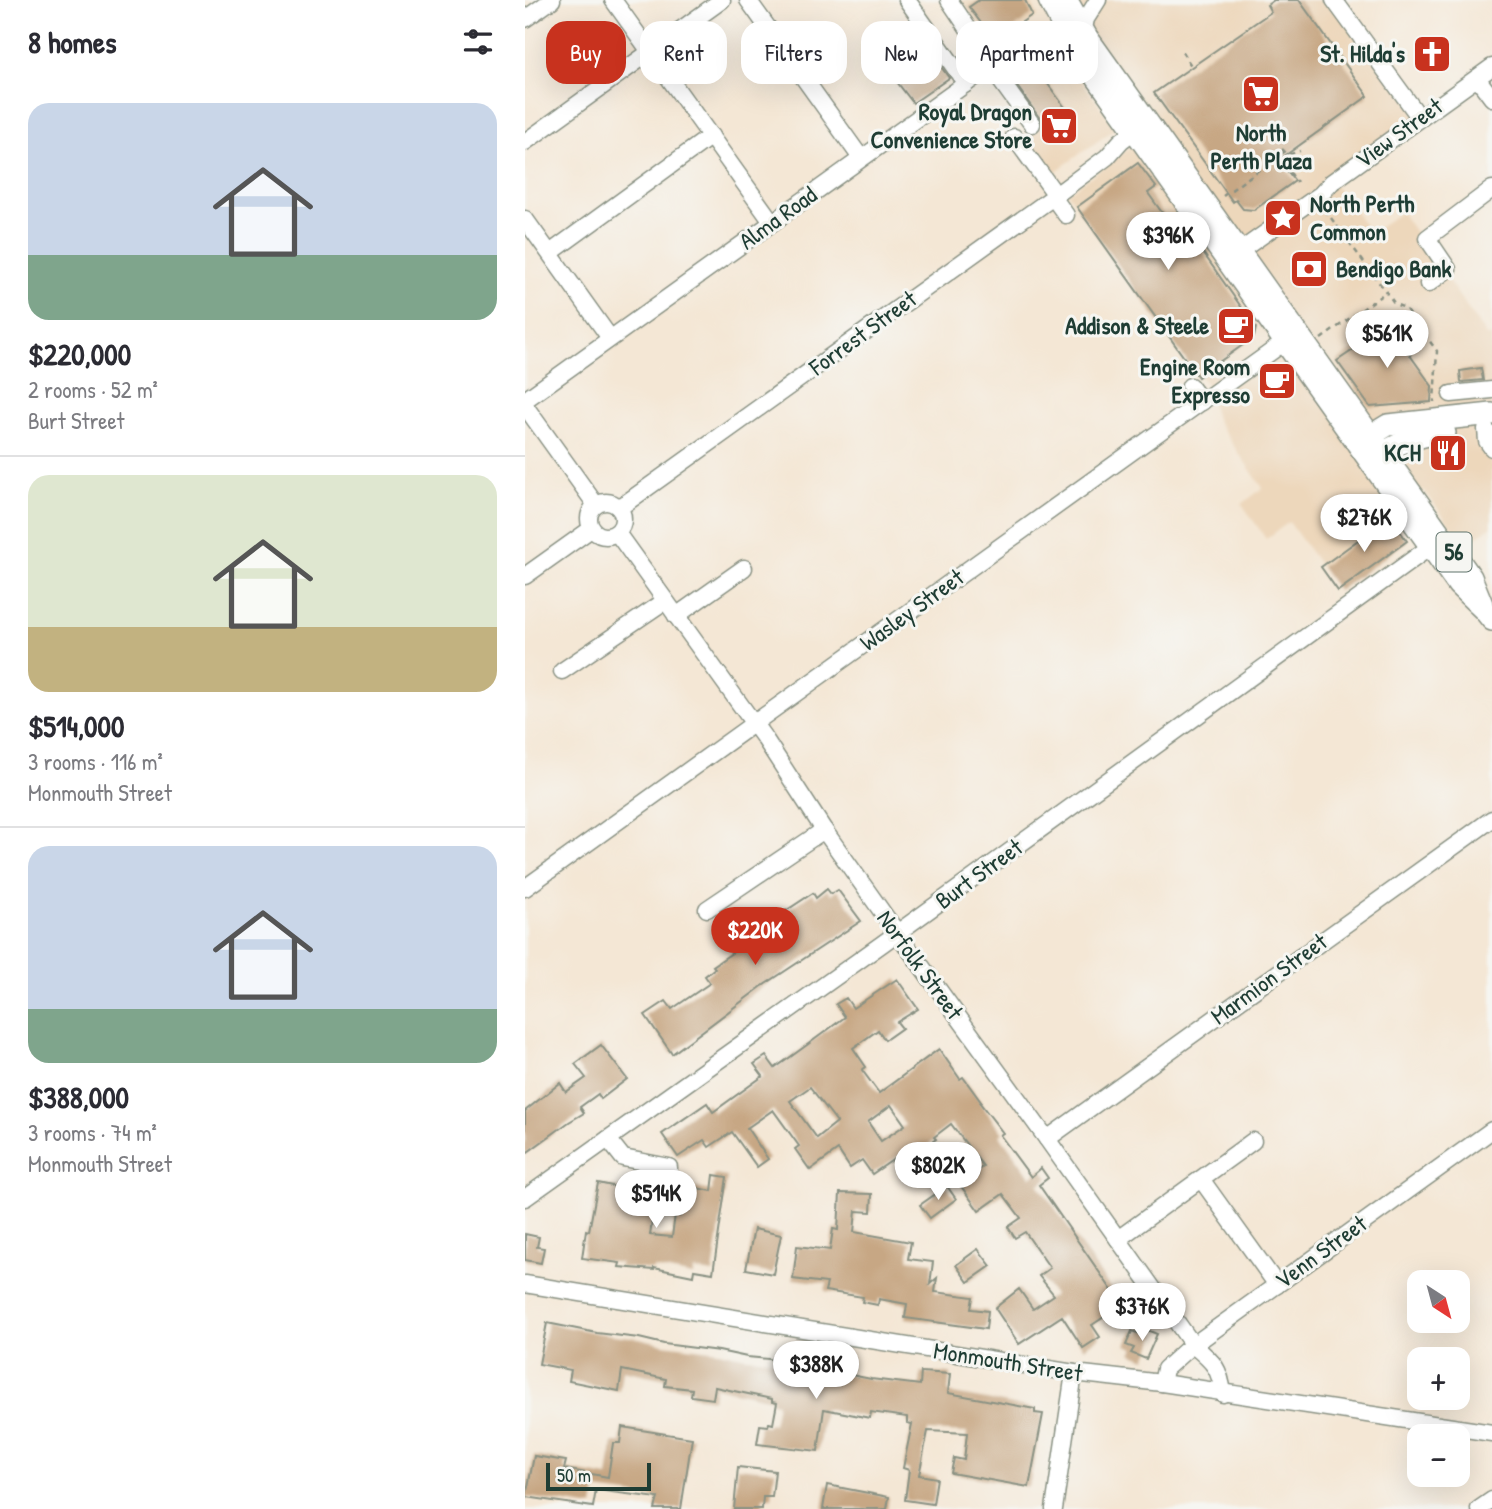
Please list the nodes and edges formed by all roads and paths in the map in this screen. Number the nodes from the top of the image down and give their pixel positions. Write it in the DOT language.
graph roads {
  1 [pos="552,0"];
  2 [pos="613,0"];
  3 [pos="722,0"];
  4 [pos="748,0"];
  5 [pos="908,0"];
  6 [pos="949,0"];
  7 [pos="1098,0"];
  8 [pos="1334,0"];
  9 [pos="1062,4"];
  10 [pos="525,19"];
  11 [pos="693,21"];
  12 [pos="963,21"];
  13 [pos="1075,21"];
  14 [pos="1086,21"];
  15 [pos="640,36"];
  16 [pos="1182,52"];
  17 [pos="1098,56"];
  18 [pos="640,59"];
  19 [pos="1192,67"];
  20 [pos="1492,67"];
  21 [pos="956,70"];
  22 [pos="1477,78"];
  23 [pos="674,84"];
  24 [pos="966,84"];
  25 [pos="1004,84"];
  26 [pos="1492,98"];
  27 [pos="1420,118"];
  28 [pos="1032,124"];
  29 [pos="1145,131"];
  30 [pos="711,136"];
  31 [pos="1014,137"];
  32 [pos="525,142"];
  33 [pos="1300,151"];
  34 [pos="1279,156"];
  35 [pos="861,158"];
  36 [pos="1297,182"];
  37 [pos="1492,189"];
  38 [pos="1055,196"];
  39 [pos="1217,200"];
  40 [pos="1325,210"];
  41 [pos="1066,215"];
  42 [pos="525,219"];
  43 [pos="772,222"];
  44 [pos="1240,251"];
  45 [pos="550,253"];
  46 [pos="1427,284"];
  47 [pos="1386,292"];
  48 [pos="610,338"];
  49 [pos="1300,339"];
  50 [pos="1190,386"];
  51 [pos="1492,390"];
  52 [pos="1451,394"];
  53 [pos="525,400"];
  54 [pos="1202,402"];
  55 [pos="525,406"];
  56 [pos="1433,409"];
  57 [pos="1491,430"];
  58 [pos="1370,448"];
  59 [pos="596,505"];
  60 [pos="619,508"];
  61 [pos="591,529"];
  62 [pos="617,533"];
  63 [pos="1430,547"];
  64 [pos="744,568"];
  65 [pos="525,576"];
  66 [pos="665,601"];
  67 [pos="1488,615"];
  68 [pos="676,617"];
  69 [pos="562,671"];
  70 [pos="754,724"];
  71 [pos="1492,819"];
  72 [pos="824,830"];
  73 [pos="525,888"];
  74 [pos="707,909"];
  75 [pos="897,933"];
  76 [pos="1492,1130"];
  77 [pos="608,1139"];
  78 [pos="1047,1139"];
  79 [pos="1253,1141"];
  80 [pos="1202,1179"];
  81 [pos="525,1198"];
  82 [pos="668,1202"];
  83 [pos="1118,1239"];
  84 [pos="525,1284"];
  85 [pos="1277,1285"];
  86 [pos="1193,1345"];
  87 [pos="1074,1373"];
  88 [pos="1162,1383"];
  89 [pos="1223,1394"];
  90 [pos="1492,1433"];
  91 [pos="1492,1500"];
  92 [pos="1054,1509"];
  93 [pos="1479,1509"];
  1 -- 10 [label="street"];
  2 -- 15 [label="street"];
  3 -- 11 [label="street"];
  4 -- 35 [label="street"];
  5 -- 21 [label="street"];
  6 -- 12 [label="street"];
  7 -- 14 [label="street"];
  8 -- 27 [label="street"];
  9 -- 13 [label="main road, 56"];
  9 -- 29 [label="main road, 56"];
  16 -- 19 [label="path"];
  17 -- 29 [label="main road, 56"];
  18 -- 32 [label="street"];
  20 -- 22 [label="street, View Street"];
  22 -- 26 [label="street"];
  22 -- 27 [label="street, View Street"];
  23 -- 30 [label="street"];
  24 -- 35 [label="street, Alma Road"];
  25 -- 28 [label="street"];
  27 -- 44 [label="street, View Street"];
  29 -- 38 [label="street, Forrest Street"];
  29 -- 44 [label="main road, 56"];
  29 -- 49 [label="main road, 56"];
  30 -- 43 [label="street"];
  30 -- 45 [label="street"];
  31 -- 38 [label="street"];
  33 -- 34 [label="path"];
  34 -- 36 [label="path"];
  34 -- 39 [label="path"];
  35 -- 43 [label="street, Alma Road"];
  37 -- 46 [label="street"];
  38 -- 41 [label="street"];
  38 -- 60 [label="street, Forrest Street"];
  40 -- 47 [label="path"];
  42 -- 45 [label="street"];
  43 -- 48 [label="street, Alma Road"];
  44 -- 49 [label="main road, 56"];
  45 -- 48 [label="street"];
  47 -- 49 [label="path"];
  47 -- 56 [label="path"];
  48 -- 53 [label="street, Alma Road"];
  49 -- 54 [label="street, Wasley Street"];
  49 -- 58 [label="main road, 56"];
  50 -- 54 [label="street"];
  51 -- 52 [label="street"];
  54 -- 70 [label="street, Wasley Street"];
  55 -- 59 [label="street"];
  57 -- 58 [label="main road"];
  58 -- 63 [label="main road, 56"];
  58 -- 67 [label="main road, 56"];
  59 -- 60 [label="street"];
  59 -- 61 [label="street"];
  60 -- 62 [label="street"];
  61 -- 62 [label="street"];
  61 -- 65 [label="street"];
  62 -- 66 [label="street, Norfolk Street"];
  63 -- 67 [label="main road, 56"];
  63 -- 75 [label="street, Burt Street"];
  64 -- 68 [label="street"];
  66 -- 68 [label="street, Norfolk Street"];
  66 -- 69 [label="street"];
  68 -- 70 [label="street, Norfolk Street"];
  70 -- 72 [label="street, Norfolk Street"];
  70 -- 73 [label="street, Wasley Street"];
  71 -- 78 [label="street, Marmion Street"];
  72 -- 74 [label="street"];
  72 -- 75 [label="street, Norfolk Street"];
  75 -- 77 [label="street, Burt Street"];
  75 -- 78 [label="street, Norfolk Street"];
  76 -- 85 [label="street, Venn Street"];
  77 -- 81 [label="street, Burt Street"];
  77 -- 82 [label="street"];
  78 -- 83 [label="street, Norfolk Street"];
  79 -- 80 [label="street"];
  80 -- 83 [label="street"];
  80 -- 85 [label="street"];
  83 -- 86 [label="street, Norfolk Street"];
  84 -- 87 [label="street, Monmouth Street"];
  85 -- 86 [label="street, Venn Street"];
  86 -- 88 [label="street, Venn Street"];
  86 -- 89 [label="street, Norfolk Street"];
  87 -- 88 [label="street, Monmouth Street"];
  87 -- 92 [label="street"];
  88 -- 89 [label="street, Monmouth Street"];
  89 -- 90 [label="street, Monmouth Street"];
  91 -- 93 [label="street"];
}
